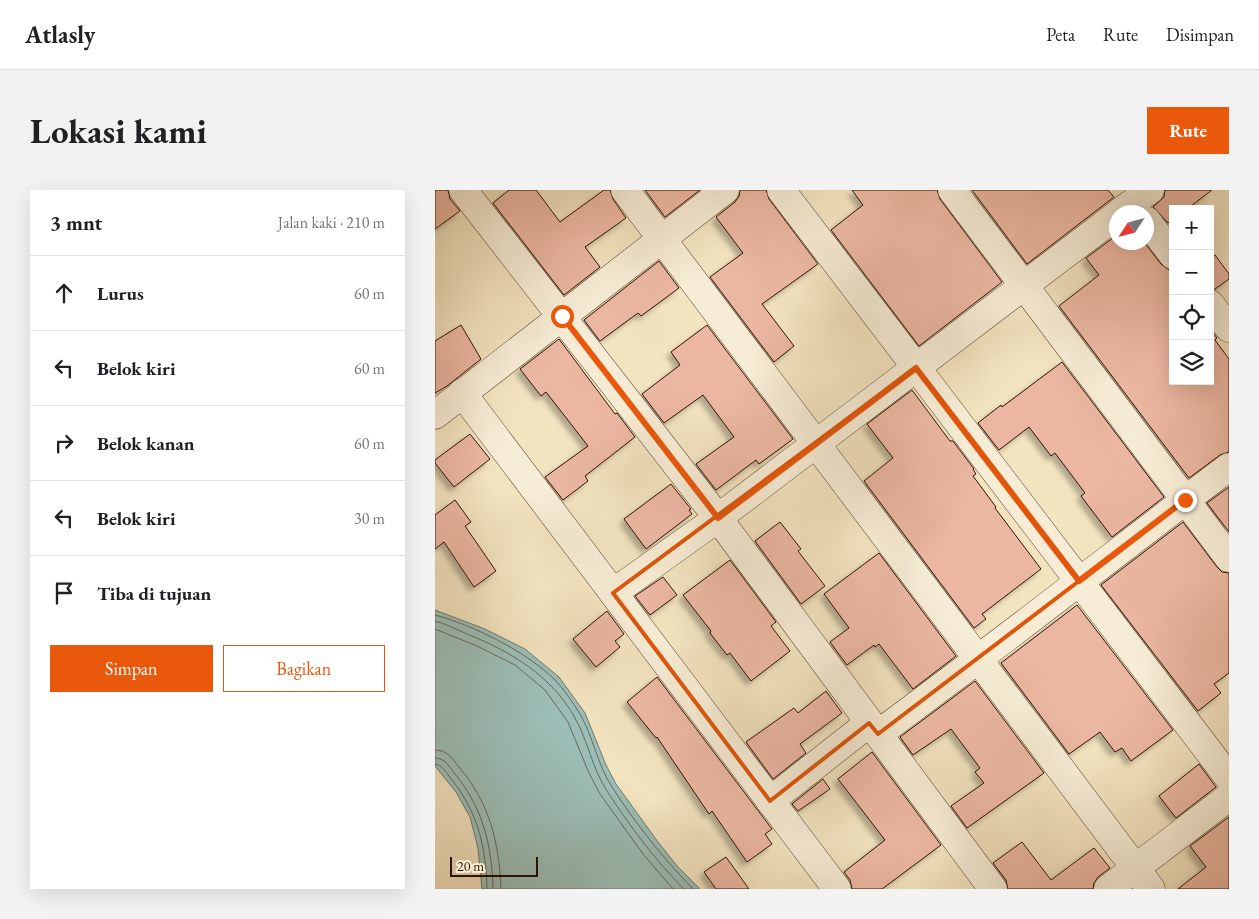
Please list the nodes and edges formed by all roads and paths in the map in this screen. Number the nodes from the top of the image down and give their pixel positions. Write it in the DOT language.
graph roads {
  1 [pos="463,190"];
  2 [pos="625,190"];
  3 [pos="725,190"];
  4 [pos="781,190"];
  5 [pos="952,190"];
  6 [pos="1109,224"];
  7 [pos="1154,232"];
  8 [pos="663,238"];
  9 [pos="1169,250"];
  10 [pos="1024,286"];
  11 [pos="1214,309"];
  12 [pos="562,316"];
  13 [pos="1229,328"];
  14 [pos="916,368"];
  15 [pos="462,393"];
  16 [pos="435,415"];
  17 [pos="816,444"];
  18 [pos="1229,467"];
  19 [pos="1185,500"];
  20 [pos="718,518"];
  21 [pos="1229,558"];
  22 [pos="1079,581"];
  23 [pos="613,593"];
  24 [pos="978,660"];
  25 [pos="874,728"];
  26 [pos="1229,778"];
  27 [pos="1229,796"];
  28 [pos="770,801"];
  29 [pos="1143,878"];
  30 [pos="837,889"];
  31 [pos="993,889"];
  32 [pos="1108,889"];
  1 -- 12 [label="street"];
  2 -- 8 [label="street"];
  3 -- 8 [label="street"];
  4 -- 14 [label="street"];
  5 -- 10 [label="street"];
  6 -- 10 [label="street"];
  7 -- 9 [label="street"];
  8 -- 12 [label="street"];
  8 -- 17 [label="street"];
  10 -- 14 [label="street"];
  10 -- 19 [label="street"];
  11 -- 13 [label="street"];
  12 -- 15 [label="street"];
  12 -- 20 [label="street"];
  14 -- 17 [label="street"];
  14 -- 22 [label="street"];
  15 -- 16 [label="street"];
  15 -- 23 [label="street"];
  17 -- 20 [label="street"];
  17 -- 24 [label="street"];
  18 -- 19 [label="street"];
  19 -- 21 [label="street"];
  19 -- 22 [label="street"];
  20 -- 23 [label="street"];
  20 -- 25 [label="street"];
  22 -- 24 [label="street"];
  22 -- 26 [label="street"];
  23 -- 28 [label="street"];
  24 -- 25 [label="street"];
  24 -- 29 [label="street"];
  25 -- 28 [label="street"];
  25 -- 31 [label="street"];
  27 -- 29 [label="street"];
  28 -- 30 [label="street"];
  29 -- 32 [label="street"];
}
